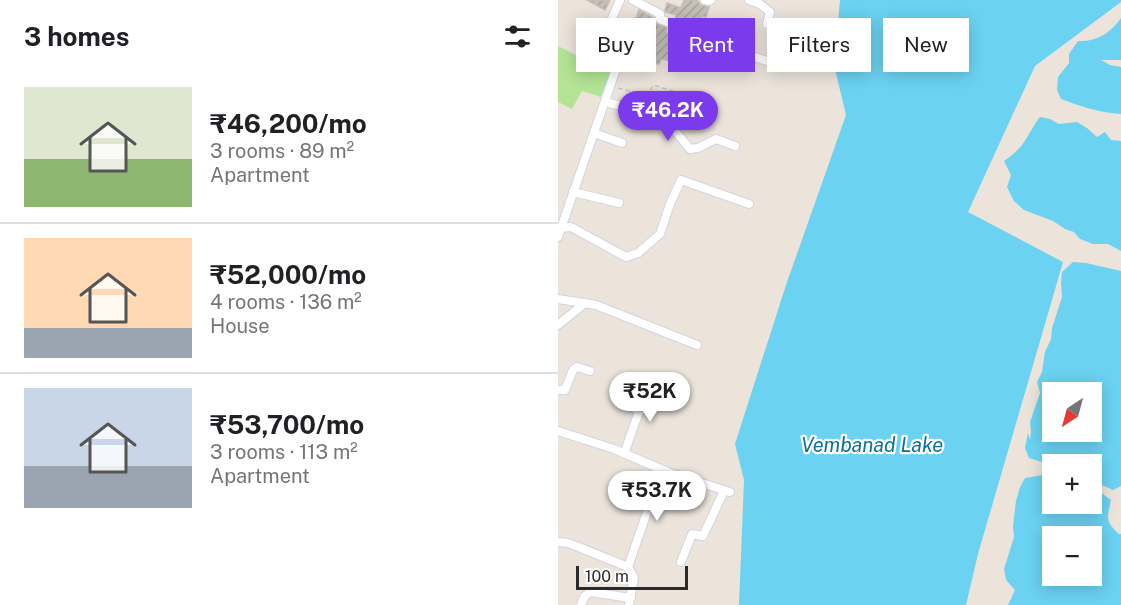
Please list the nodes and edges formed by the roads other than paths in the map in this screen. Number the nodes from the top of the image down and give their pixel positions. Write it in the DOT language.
graph roads {
  1 [pos="620,0"];
  2 [pos="633,0"];
  3 [pos="705,0"];
  4 [pos="711,0"];
  5 [pos="749,0"];
  6 [pos="768,18"];
  7 [pos="767,61"];
  8 [pos="606,102"];
  9 [pos="594,133"];
  10 [pos="622,143"];
  11 [pos="735,146"];
  12 [pos="573,192"];
  13 [pos="619,203"];
  14 [pos="749,204"];
  15 [pos="559,231"];
  16 [pos="558,299"];
  17 [pos="585,303"];
  18 [pos="558,325"];
  19 [pos="697,345"];
  20 [pos="590,371"];
  21 [pos="649,383"];
  22 [pos="558,390"];
  23 [pos="616,397"];
  24 [pos="640,412"];
  25 [pos="558,431"];
  26 [pos="624,454"];
  27 [pos="657,468"];
  28 [pos="558,542"];
  29 [pos="681,562"];
  30 [pos="628,567"];
  31 [pos="630,601"];
  32 [pos="581,605"];
  1 -- 8 [label="street"];
  2 -- 7 [label="street"];
  3 -- 4 [label="street"];
  5 -- 6 [label="street"];
  8 -- 9 [label="street"];
  8 -- 11 [label="street"];
  9 -- 10 [label="street"];
  9 -- 12 [label="street"];
  12 -- 13 [label="street"];
  12 -- 15 [label="street"];
  14 -- 15 [label="street"];
  16 -- 17 [label="street"];
  17 -- 18 [label="street"];
  17 -- 19 [label="street"];
  20 -- 22 [label="street"];
  21 -- 24 [label="street"];
  23 -- 24 [label="street"];
  24 -- 26 [label="street"];
  25 -- 26 [label="street"];
  26 -- 27 [label="street"];
  27 -- 29 [label="street"];
  27 -- 30 [label="street"];
  28 -- 30 [label="street"];
  30 -- 31 [label="street"];
  31 -- 32 [label="street"];
}
